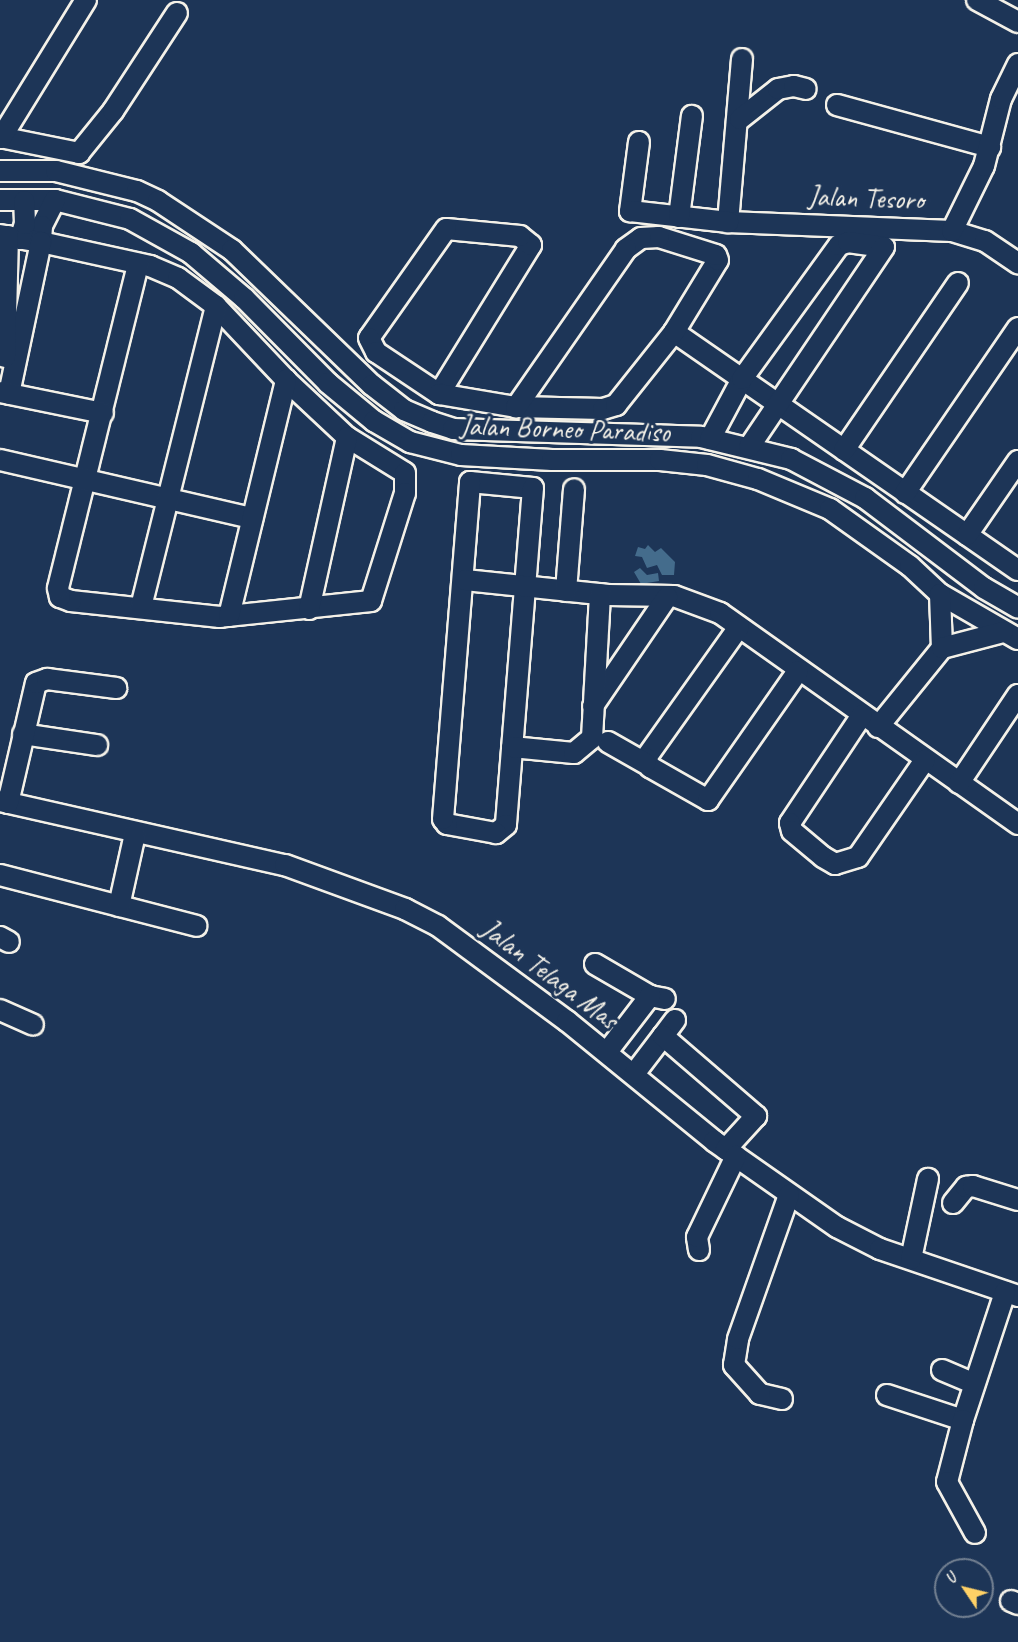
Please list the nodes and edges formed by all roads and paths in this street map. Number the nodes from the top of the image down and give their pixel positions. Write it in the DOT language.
graph roads {
  1 [pos="86,0"];
  2 [pos="977,0"];
  3 [pos="177,13"];
  4 [pos="1018,22"];
  5 [pos="742,59"];
  6 [pos="1018,64"];
  7 [pos="806,89"];
  8 [pos="837,105"];
  9 [pos="692,116"];
  10 [pos="740,119"];
  11 [pos="1,137"];
  12 [pos="639,142"];
  13 [pos="990,147"];
  14 [pos="0,171"];
  15 [pos="0,200"];
  16 [pos="55,200"];
  17 [pos="24,201"];
  18 [pos="679,217"];
  19 [pos="728,222"];
  20 [pos="952,231"];
  21 [pos="9,237"];
  22 [pos="41,242"];
  23 [pos="1018,263"];
  24 [pos="138,264"];
  25 [pos="261,277"];
  26 [pos="958,283"];
  27 [pos="244,298"];
  28 [pos="216,306"];
  29 [pos="1018,328"];
  30 [pos="674,332"];
  31 [pos="286,380"];
  32 [pos="742,380"];
  33 [pos="3,393"];
  34 [pos="439,394"];
  35 [pos="779,404"];
  36 [pos="516,407"];
  37 [pos="103,413"];
  38 [pos="347,436"];
  39 [pos="710,439"];
  40 [pos="749,447"];
  41 [pos="844,450"];
  42 [pos="1018,461"];
  43 [pos="1,463"];
  44 [pos="812,469"];
  45 [pos="87,477"];
  46 [pos="574,489"];
  47 [pos="905,493"];
  48 [pos="169,496"];
  49 [pos="802,497"];
  50 [pos="252,518"];
  51 [pos="967,535"];
  52 [pos="1018,570"];
  53 [pos="465,580"];
  54 [pos="527,586"];
  55 [pos="566,591"];
  56 [pos="600,594"];
  57 [pos="940,594"];
  58 [pos="667,597"];
  59 [pos="141,607"];
  60 [pos="1018,608"];
  61 [pos="309,609"];
  62 [pos="229,616"];
  63 [pos="739,627"];
  64 [pos="1010,635"];
  65 [pos="942,648"];
  66 [pos="798,671"];
  67 [pos="116,688"];
  68 [pos="1018,695"];
  69 [pos="593,706"];
  70 [pos="862,715"];
  71 [pos="878,727"];
  72 [pos="23,734"];
  73 [pos="608,742"];
  74 [pos="97,746"];
  75 [pos="512,747"];
  76 [pos="925,760"];
  77 [pos="645,763"];
  78 [pos="958,783"];
  79 [pos="4,802"];
  80 [pos="1018,824"];
  81 [pos="135,834"];
  82 [pos="0,874"];
  83 [pos="119,906"];
  84 [pos="197,926"];
  85 [pos="595,964"];
  86 [pos="0,1010"];
  87 [pos="675,1020"];
  88 [pos="33,1025"];
  89 [pos="663,1036"];
  90 [pos="607,1052"];
  91 [pos="634,1074"];
  92 [pos="731,1152"];
  93 [pos="928,1179"];
  94 [pos="789,1195"];
  95 [pos="1018,1200"];
  96 [pos="953,1203"];
  97 [pos="699,1250"];
  98 [pos="910,1259"];
  99 [pos="1012,1294"];
  100 [pos="942,1370"];
  101 [pos="972,1383"];
  102 [pos="887,1395"];
  103 [pos="782,1399"];
  104 [pos="963,1420"];
  105 [pos="975,1533"];
  1 -- 11 [label="street"];
  2 -- 4 [label="street"];
  3 -- 11 [label="street"];
  5 -- 10 [label="street"];
  6 -- 13 [label="street"];
  7 -- 10 [label="street"];
  8 -- 13 [label="street"];
  9 -- 18 [label="street"];
  10 -- 19 [label="street"];
  12 -- 18 [label="street, Jalan Tesoro"];
  13 -- 20 [label="street"];
  14 -- 25 [label="street"];
  15 -- 17 [label="street, Jalan Borneo Paradiso"];
  16 -- 17 [label="street, Jalan Borneo Paradiso"];
  16 -- 22 [label="street"];
  16 -- 27 [label="street, Jalan Borneo Paradiso"];
  17 -- 21 [label="street"];
  18 -- 19 [label="street, Jalan Tesoro"];
  19 -- 20 [label="street, Jalan Tesoro"];
  20 -- 23 [label="street, Jalan Tesoro"];
  21 -- 22 [label="street"];
  21 -- 33 [label="street"];
  22 -- 24 [label="street"];
  22 -- 33 [label="street"];
  24 -- 28 [label="street"];
  24 -- 37 [label="street"];
  25 -- 27 [label="street"];
  25 -- 39 [label="street"];
  26 -- 41 [label="street"];
  27 -- 49 [label="street, Jalan Borneo Paradiso"];
  28 -- 31 [label="street"];
  28 -- 48 [label="street"];
  29 -- 47 [label="street"];
  30 -- 32 [label="street"];
  30 -- 36 [label="street"];
  30 -- 36 [label="street"];
  31 -- 38 [label="street"];
  31 -- 50 [label="street"];
  32 -- 35 [label="street"];
  32 -- 35 [label="street"];
  32 -- 39 [label="street"];
  33 -- 37 [label="street"];
  34 -- 34 [label="street"];
  34 -- 36 [label="street"];
  35 -- 40 [label="street"];
  35 -- 41 [label="street"];
  37 -- 45 [label="street"];
  38 -- 61 [label="street"];
  38 -- 61 [label="street"];
  39 -- 40 [label="street"];
  40 -- 44 [label="street"];
  41 -- 47 [label="street"];
  42 -- 51 [label="street"];
  43 -- 45 [label="street"];
  44 -- 49 [label="street"];
  44 -- 60 [label="street"];
  45 -- 48 [label="street"];
  45 -- 59 [label="street"];
  46 -- 55 [label="street"];
  47 -- 51 [label="street"];
  48 -- 50 [label="street"];
  48 -- 59 [label="street"];
  49 -- 57 [label="street, Jalan Borneo Paradiso"];
  50 -- 62 [label="street"];
  51 -- 52 [label="street"];
  53 -- 54 [label="street"];
  53 -- 54 [label="street"];
  53 -- 75 [label="street"];
  54 -- 55 [label="street"];
  54 -- 75 [label="street"];
  55 -- 56 [label="street"];
  56 -- 58 [label="street"];
  56 -- 69 [label="street"];
  57 -- 64 [label="street, Jalan Borneo Paradiso"];
  57 -- 65 [label="street"];
  58 -- 63 [label="street"];
  58 -- 69 [label="street"];
  59 -- 62 [label="street"];
  61 -- 62 [label="street"];
  63 -- 66 [label="street"];
  63 -- 77 [label="street"];
  64 -- 65 [label="street"];
  65 -- 71 [label="street"];
  66 -- 70 [label="street"];
  66 -- 77 [label="street"];
  67 -- 72 [label="street"];
  68 -- 78 [label="street"];
  69 -- 75 [label="street"];
  70 -- 71 [label="street"];
  70 -- 76 [label="street"];
  71 -- 76 [label="street"];
  72 -- 74 [label="street"];
  72 -- 79 [label="street"];
  73 -- 77 [label="street"];
  76 -- 78 [label="street"];
  78 -- 80 [label="street"];
  79 -- 81 [label="street, Jalan Telaga Mas"];
  81 -- 83 [label="street"];
  81 -- 90 [label="street, Jalan Telaga Mas"];
  82 -- 83 [label="street"];
  83 -- 84 [label="street"];
  85 -- 90 [label="street"];
  86 -- 88 [label="street"];
  87 -- 89 [label="street"];
  89 -- 91 [label="street"];
  89 -- 92 [label="street"];
  90 -- 91 [label="street, Jalan Telaga Mas"];
  91 -- 92 [label="street, Jalan Telaga Mas"];
  92 -- 94 [label="street, Jalan Telaga Mas"];
  92 -- 97 [label="street"];
  93 -- 98 [label="street"];
  94 -- 98 [label="street, Jalan Telaga Mas"];
  94 -- 103 [label="street"];
  95 -- 96 [label="street"];
  98 -- 99 [label="street, Jalan Telaga Mas"];
  99 -- 101 [label="street"];
  100 -- 101 [label="street"];
  101 -- 104 [label="street"];
  102 -- 104 [label="street"];
  104 -- 105 [label="street"];
}
